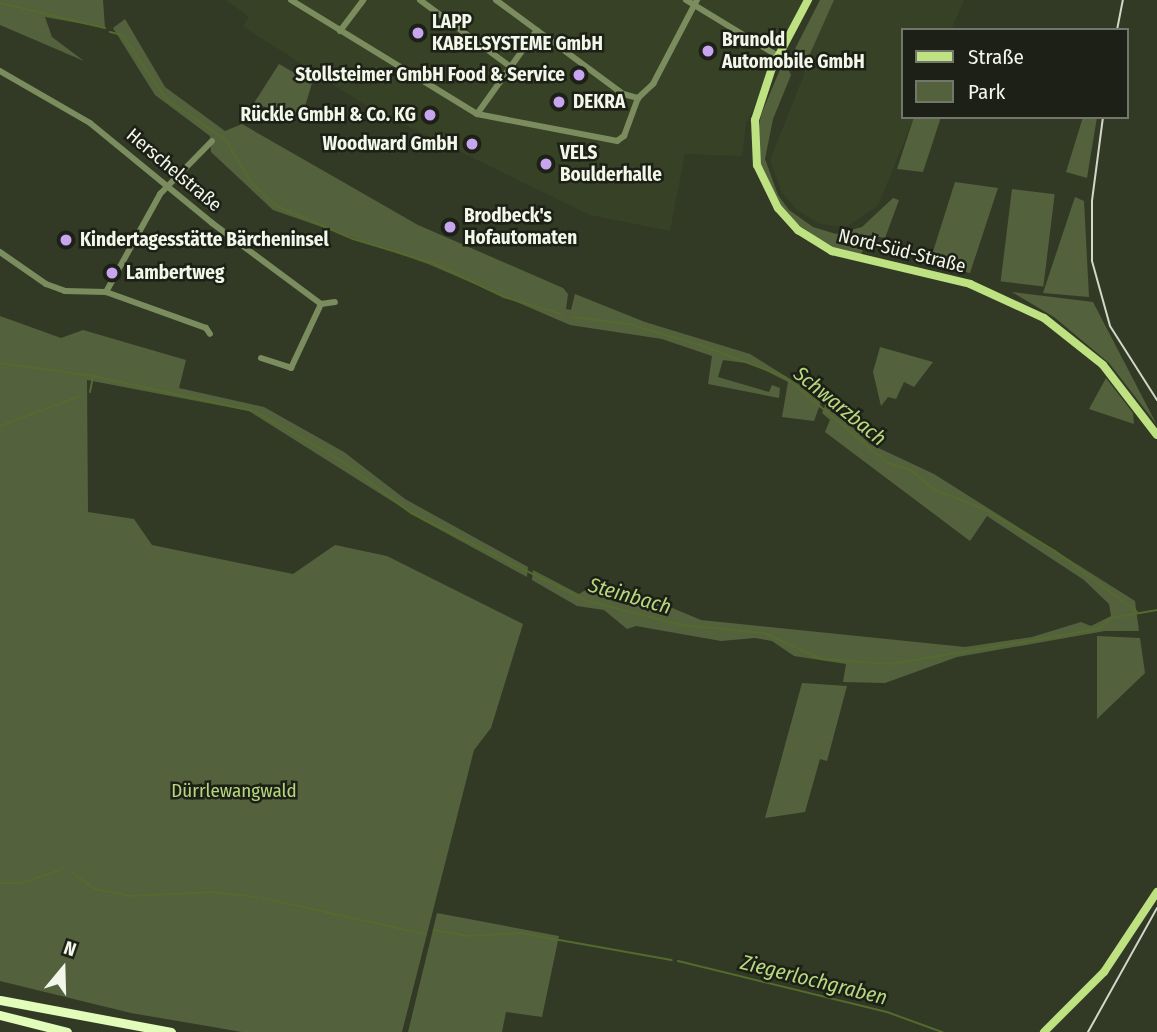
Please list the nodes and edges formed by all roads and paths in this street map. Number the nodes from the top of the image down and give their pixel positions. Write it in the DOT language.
graph roads {
  1 [pos="291,0"];
  2 [pos="363,0"];
  3 [pos="420,0"];
  4 [pos="496,0"];
  5 [pos="686,0"];
  6 [pos="808,0"];
  7 [pos="696,3"];
  8 [pos="537,30"];
  9 [pos="340,31"];
  10 [pos="778,56"];
  11 [pos="511,66"];
  12 [pos="0,71"];
  13 [pos="638,98"];
  14 [pos="477,114"];
  15 [pos="212,141"];
  16 [pos="166,186"];
  17 [pos="0,252"];
  18 [pos="106,292"];
  19 [pos="335,302"];
  20 [pos="321,304"];
  21 [pos="210,334"];
  22 [pos="261,358"];
  23 [pos="1151,426"];
  24 [pos="1157,435"];
  25 [pos="1157,442"];
  26 [pos="1157,892"];
  27 [pos="0,1000"];
  28 [pos="0,1016"];
  29 [pos="67,1032"];
  30 [pos="171,1032"];
  31 [pos="1044,1032"];
  1 -- 9 [label="street"];
  2 -- 9 [label="street"];
  3 -- 11 [label="street"];
  4 -- 8 [label="street"];
  5 -- 7 [label="street"];
  6 -- 10 [label="main road, Nord-Süd-Straße"];
  7 -- 10 [label="street"];
  7 -- 13 [label="street"];
  8 -- 11 [label="street"];
  8 -- 13 [label="street"];
  9 -- 14 [label="street"];
  10 -- 23 [label="main road, Nord-Süd-Straße"];
  11 -- 14 [label="street"];
  12 -- 16 [label="street, Herschelstraße"];
  13 -- 14 [label="street"];
  15 -- 16 [label="street"];
  16 -- 18 [label="street"];
  16 -- 20 [label="street, Herschelstraße"];
  17 -- 18 [label="street"];
  18 -- 21 [label="street"];
  19 -- 20 [label="street"];
  20 -- 22 [label="street"];
  23 -- 24 [label="main road, Nord-Süd-Straße"];
  23 -- 25 [label="main road"];
  26 -- 31 [label="main road"];
  27 -- 30 [label="highway"];
  28 -- 29 [label="highway"];
}
